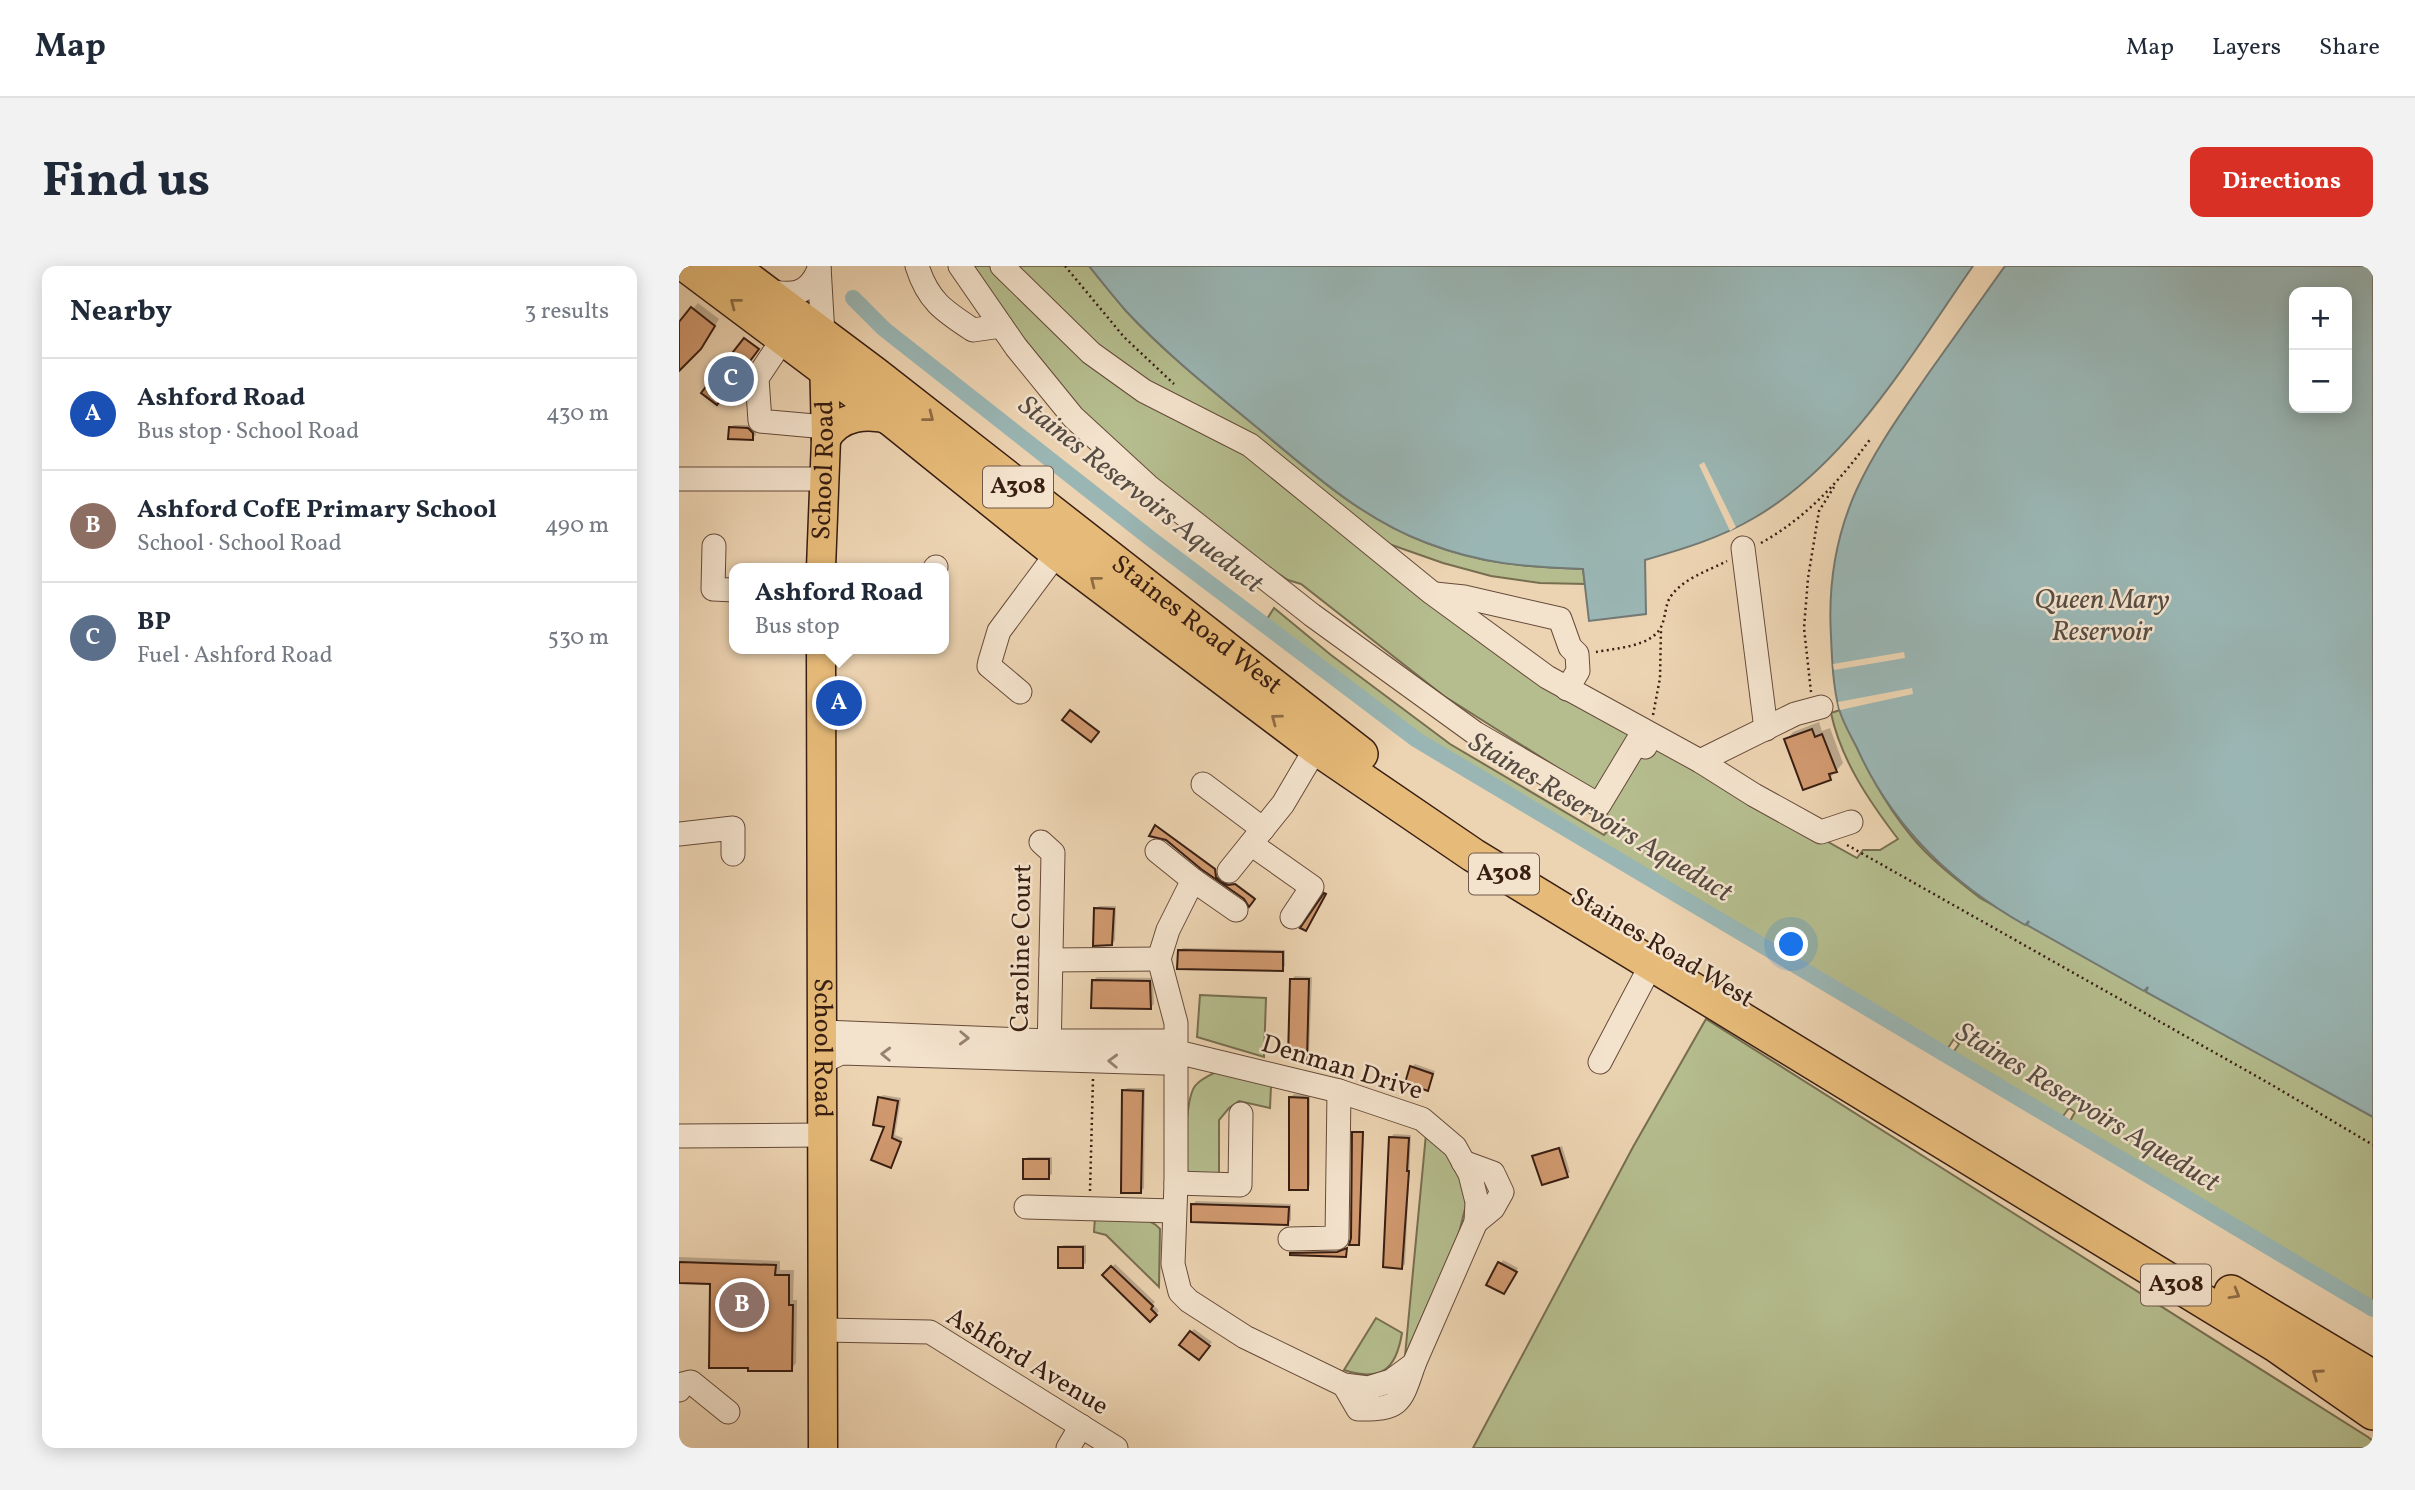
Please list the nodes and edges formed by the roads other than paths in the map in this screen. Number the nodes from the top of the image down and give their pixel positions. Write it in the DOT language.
graph roads {
  1 [pos="687,266"];
  2 [pos="731,266"];
  3 [pos="918,266"];
  4 [pos="960,266"];
  5 [pos="1002,266"];
  6 [pos="819,267"];
  7 [pos="764,291"];
  8 [pos="1001,326"];
  9 [pos="823,335"];
  10 [pos="783,339"];
  11 [pos="825,370"];
  12 [pos="892,420"];
  13 [pos="826,433"];
  14 [pos="679,479"];
  15 [pos="825,479"];
  16 [pos="714,546"];
  17 [pos="1743,548"];
  18 [pos="1057,553"];
  19 [pos="821,563"];
  20 [pos="729,590"];
  21 [pos="1432,593"];
  22 [pos="821,654"];
  23 [pos="1567,688"];
  24 [pos="1020,692"];
  25 [pos="1817,708"];
  26 [pos="1766,729"];
  27 [pos="1650,735"];
  28 [pos="1316,748"];
  29 [pos="1700,761"];
  30 [pos="1203,784"];
  31 [pos="1847,832"];
  32 [pos="679,834"];
  33 [pos="1257,836"];
  34 [pos="1041,842"];
  35 [pos="1157,851"];
  36 [pos="733,854"];
  37 [pos="1229,871"];
  38 [pos="1193,880"];
  39 [pos="1236,911"];
  40 [pos="1292,917"];
  41 [pos="1159,959"];
  42 [pos="1051,960"];
  43 [pos="1651,965"];
  44 [pos="823,1032"];
  45 [pos="1049,1050"];
  46 [pos="1177,1052"];
  47 [pos="822,1062"];
  48 [pos="1599,1062"];
  49 [pos="1339,1091"];
  50 [pos="1241,1114"];
  51 [pos="823,1135"];
  52 [pos="679,1136"];
  53 [pos="1177,1184"];
  54 [pos="1026,1207"];
  55 [pos="1174,1211"];
  56 [pos="1290,1238"];
  57 [pos="823,1330"];
  58 [pos="2373,1377"];
  59 [pos="679,1390"];
  60 [pos="728,1412"];
  61 [pos="2373,1413"];
  62 [pos="1081,1426"];
  63 [pos="823,1448"];
  64 [pos="1068,1448"];
  65 [pos="1116,1448"];
  10 -- 1 [label="highway, A308, one-way"];
  2 -- 7 [label="highway, A308"];
  3 -- 8 [label="street"];
  4 -- 8 [label="street"];
  5 -- 21 [label="street"];
  6 -- 7 [label="street"];
  6 -- 9 [label="street"];
  7 -- 9 [label="highway, A308"];
  8 -- 27 [label="street"];
  9 -- 11 [label="main road, School Road"];
  9 -- 58 [label="highway, Staines Road West / A308, one-way"];
  10 -- 11 [label="highway, A308"];
  10 -- 13 [label="street"];
  11 -- 12 [label="highway, Staines Road West / A308"];
  11 -- 13 [label="main road, School Road"];
  12 -- 13 [label="main road"];
  12 -- 18 [label="highway, Staines Road West / A308"];
  13 -- 15 [label="main road, School Road"];
  14 -- 15 [label="street"];
  15 -- 19 [label="main road, School Road"];
  16 -- 20 [label="street"];
  17 -- 26 [label="street"];
  18 -- 24 [label="street"];
  28 -- 18 [label="highway, Staines Road West / A308, one-way"];
  21 -- 23 [label="street"];
  21 -- 23 [label="street"];
  22 -- 44 [label="main road, School Road"];
  23 -- 27 [label="street"];
  25 -- 26 [label="street"];
  26 -- 29 [label="street"];
  27 -- 29 [label="street"];
  28 -- 33 [label="street"];
  28 -- 43 [label="highway, Staines Road West / A308"];
  29 -- 31 [label="street"];
  30 -- 33 [label="street"];
  32 -- 36 [label="street"];
  33 -- 37 [label="street"];
  33 -- 40 [label="street"];
  34 -- 42 [label="street, Caroline Court"];
  35 -- 38 [label="street"];
  38 -- 39 [label="street"];
  38 -- 41 [label="street"];
  41 -- 42 [label="street"];
  41 -- 46 [label="street"];
  42 -- 45 [label="street, Caroline Court"];
  43 -- 48 [label="street"];
  61 -- 43 [label="highway, Staines Road West / A308, one-way"];
  44 -- 45 [label="street, Denman Drive, one-way"];
  44 -- 47 [label="main road, School Road"];
  45 -- 46 [label="street, Denman Drive"];
  46 -- 45 [label="street, Denman Drive, one-way"];
  45 -- 47 [label="street, Denman Drive, one-way"];
  46 -- 49 [label="street, Denman Drive"];
  46 -- 53 [label="street, Denman Drive"];
  47 -- 51 [label="main road, School Road"];
  49 -- 55 [label="street, Denman Drive"];
  49 -- 56 [label="street"];
  50 -- 53 [label="street"];
  51 -- 52 [label="street"];
  51 -- 57 [label="main road, School Road"];
  53 -- 55 [label="street, Denman Drive"];
  54 -- 55 [label="street"];
  57 -- 62 [label="street, Ashford Avenue"];
  57 -- 63 [label="main road, School Road"];
  59 -- 60 [label="street"];
  62 -- 64 [label="street"];
  62 -- 65 [label="street, Ashford Avenue"];
}
